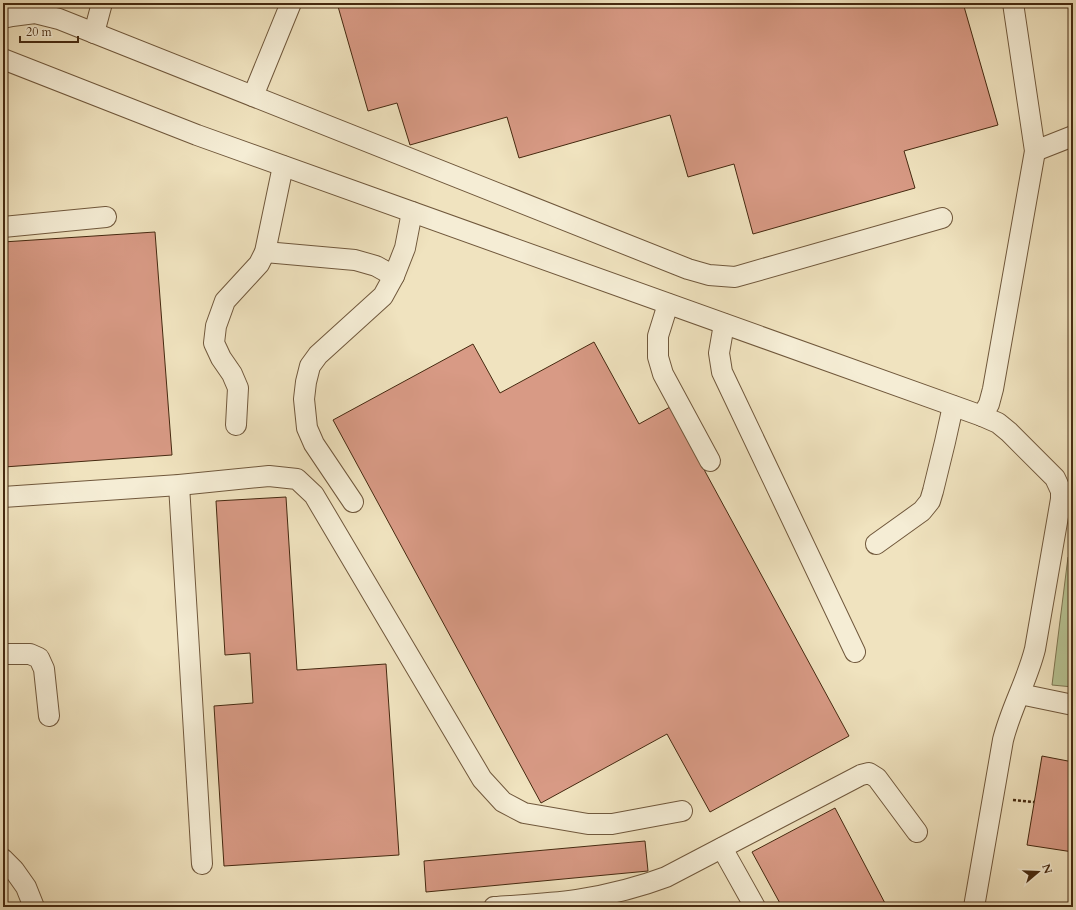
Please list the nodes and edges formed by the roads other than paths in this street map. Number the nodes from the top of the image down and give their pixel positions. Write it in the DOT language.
graph roads {
  1 [pos="102,3"];
  2 [pos="291,3"];
  3 [pos="1013,3"];
  4 [pos="3,18"];
  5 [pos="94,33"];
  6 [pos="3,59"];
  7 [pos="253,96"];
  8 [pos="1073,136"];
  9 [pos="1035,151"];
  10 [pos="283,166"];
  11 [pos="412,212"];
  12 [pos="106,217"];
  13 [pos="942,218"];
  14 [pos="3,227"];
  15 [pos="265,252"];
  16 [pos="394,276"];
  17 [pos="668,304"];
  18 [pos="724,324"];
  19 [pos="953,406"];
  20 [pos="982,416"];
  21 [pos="236,425"];
  22 [pos="710,461"];
  23 [pos="179,485"];
  24 [pos="1067,491"];
  25 [pos="3,497"];
  26 [pos="353,502"];
  27 [pos="876,544"];
  28 [pos="855,652"];
  29 [pos="3,654"];
  30 [pos="1020,694"];
  31 [pos="1073,705"];
  32 [pos="49,716"];
  33 [pos="682,811"];
  34 [pos="917,832"];
  35 [pos="722,848"];
  36 [pos="3,859"];
  37 [pos="202,864"];
  38 [pos="576,904"];
  39 [pos="34,907"];
  40 [pos="494,907"];
  41 [pos="755,907"];
  42 [pos="974,907"];
  1 -- 5 [label="street"];
  2 -- 7 [label="street"];
  3 -- 9 [label="street"];
  4 -- 5 [label="street"];
  5 -- 7 [label="street"];
  6 -- 10 [label="street"];
  7 -- 13 [label="street"];
  8 -- 9 [label="street"];
  9 -- 20 [label="street"];
  10 -- 11 [label="street"];
  10 -- 15 [label="street"];
  11 -- 16 [label="street"];
  11 -- 17 [label="street"];
  12 -- 14 [label="street"];
  15 -- 16 [label="street"];
  15 -- 21 [label="street"];
  16 -- 26 [label="street"];
  17 -- 18 [label="street"];
  17 -- 22 [label="street"];
  18 -- 19 [label="street"];
  18 -- 28 [label="street"];
  19 -- 20 [label="street"];
  19 -- 27 [label="street"];
  20 -- 24 [label="street"];
  23 -- 25 [label="street"];
  23 -- 33 [label="street"];
  23 -- 37 [label="street"];
  24 -- 30 [label="street"];
  29 -- 32 [label="street"];
  30 -- 31 [label="street"];
  30 -- 42 [label="street"];
  34 -- 35 [label="street"];
  35 -- 38 [label="street"];
  35 -- 41 [label="street"];
  36 -- 39 [label="street"];
  38 -- 40 [label="street"];
}
